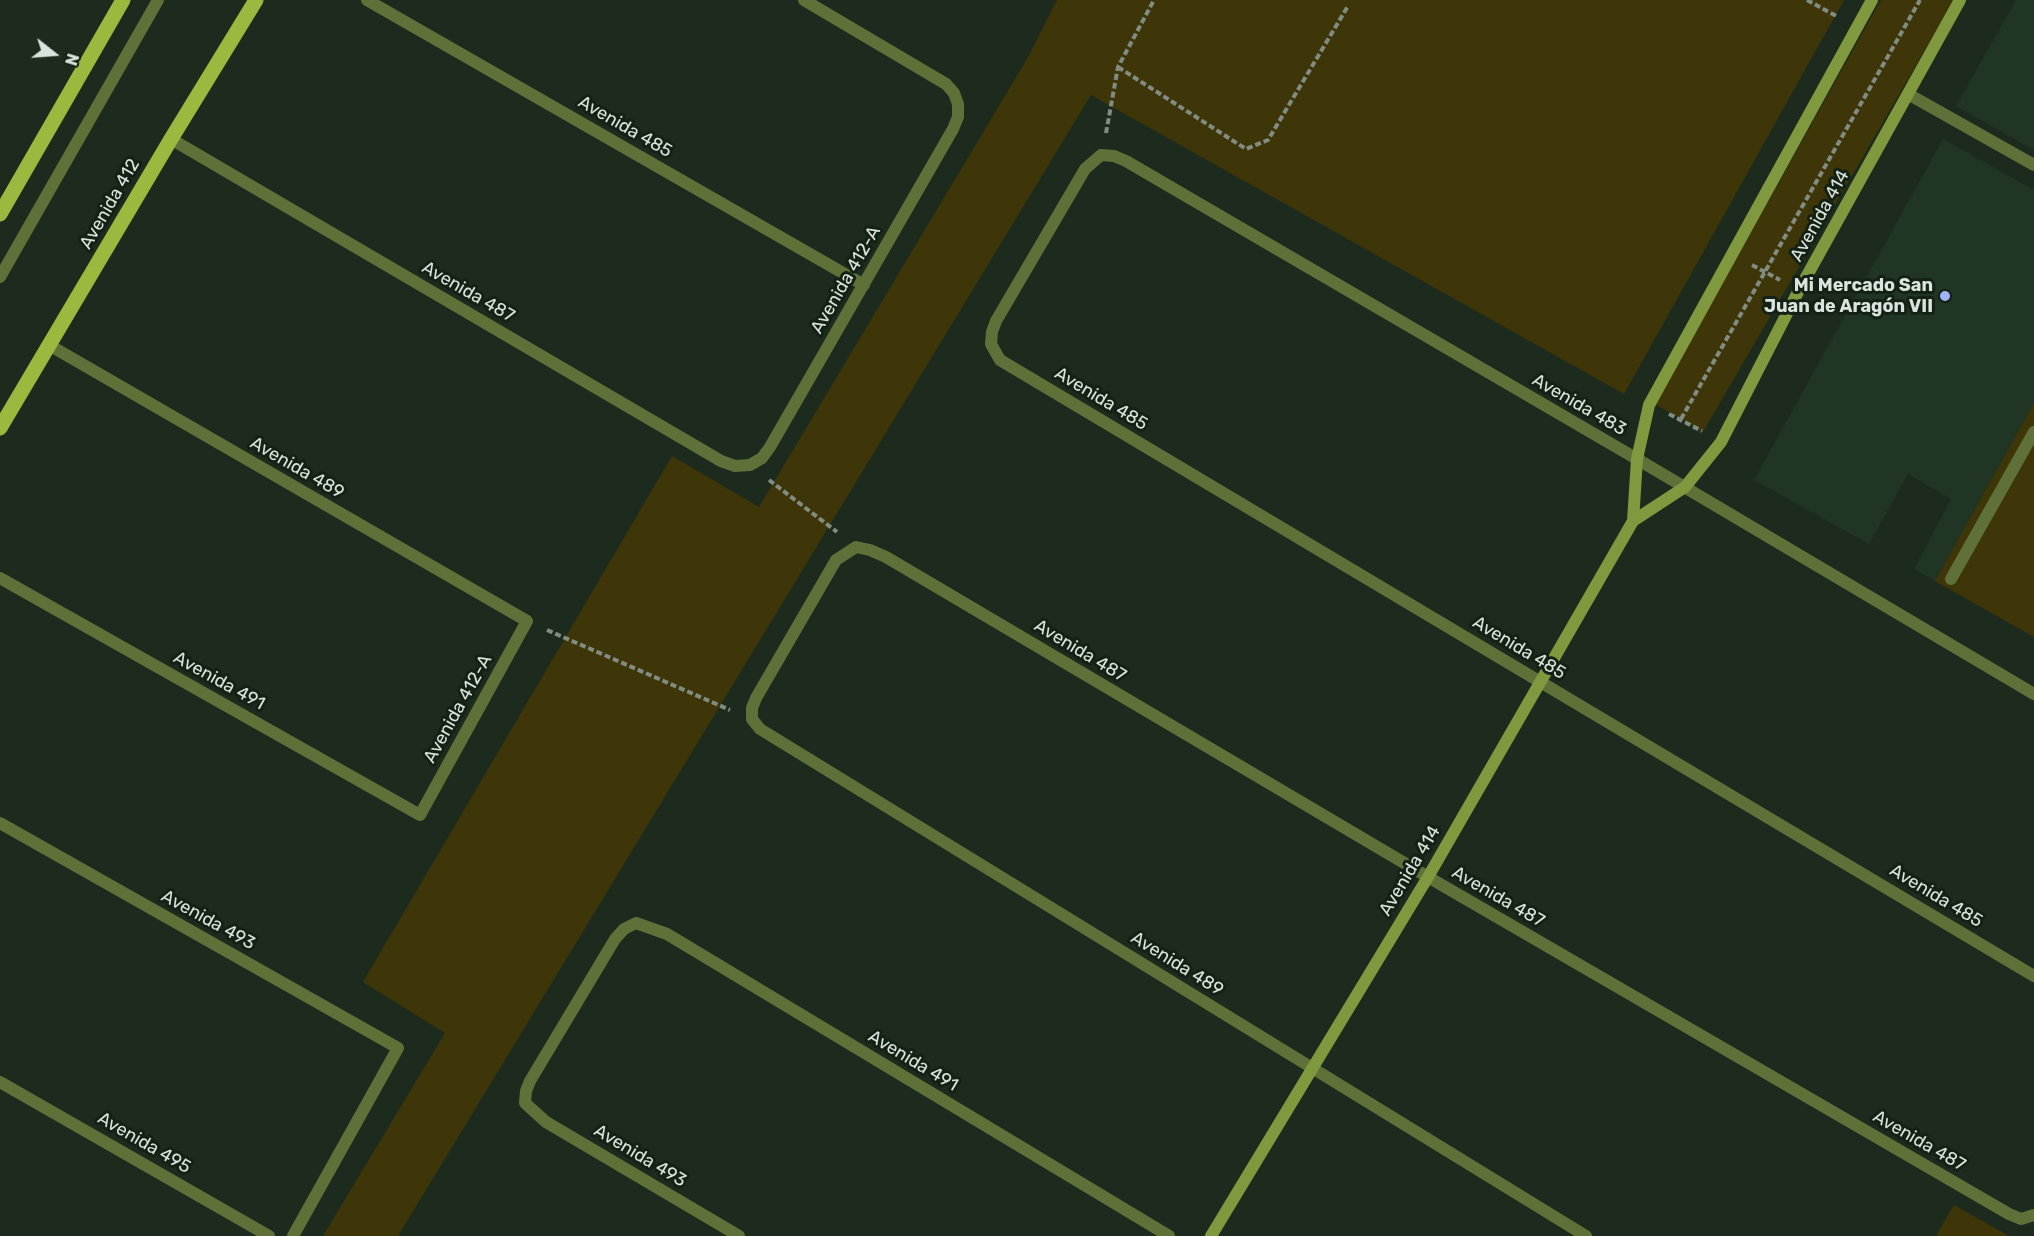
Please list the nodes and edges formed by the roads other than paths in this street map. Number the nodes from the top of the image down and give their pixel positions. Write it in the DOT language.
graph roads {
  1 [pos="123,0"];
  2 [pos="158,0"];
  3 [pos="256,0"];
  4 [pos="367,0"];
  5 [pos="804,0"];
  6 [pos="1872,0"];
  7 [pos="1960,0"];
  8 [pos="1908,94"];
  9 [pos="171,138"];
  10 [pos="2034,165"];
  11 [pos="1,211"];
  12 [pos="0,277"];
  13 [pos="864,285"];
  14 [pos="992,344"];
  15 [pos="49,345"];
  16 [pos="0,428"];
  17 [pos="2034,432"];
  18 [pos="1637,459"];
  19 [pos="750,465"];
  20 [pos="1685,487"];
  21 [pos="1633,521"];
  22 [pos="856,546"];
  23 [pos="0,578"];
  24 [pos="1952,579"];
  25 [pos="527,621"];
  26 [pos="1542,682"];
  27 [pos="2034,694"];
  28 [pos="420,815"];
  29 [pos="0,823"];
  30 [pos="1428,877"];
  31 [pos="636,923"];
  32 [pos="2034,976"];
  33 [pos="1313,1068"];
  34 [pos="0,1082"];
  35 [pos="2033,1216"];
  36 [pos="269,1236"];
  37 [pos="293,1236"];
  38 [pos="739,1236"];
  39 [pos="1169,1236"];
  40 [pos="1211,1236"];
  41 [pos="1586,1236"];
  1 -- 11 [label="main road"];
  2 -- 12 [label="street"];
  3 -- 9 [label="main road, Avenida 412"];
  4 -- 13 [label="street, Avenida 485"];
  5 -- 13 [label="street, Avenida 412-A"];
  6 -- 18 [label="street, Avenida 414"];
  7 -- 8 [label="street, Avenida 414"];
  8 -- 10 [label="street"];
  8 -- 20 [label="street, Avenida 414"];
  9 -- 15 [label="main road, Avenida 412"];
  9 -- 19 [label="street, Avenida 487"];
  13 -- 19 [label="street, Avenida 412-A"];
  14 -- 18 [label="street, Avenida 483"];
  14 -- 26 [label="street, Avenida 485"];
  15 -- 16 [label="main road, Avenida 412"];
  15 -- 25 [label="street, Avenida 489"];
  17 -- 24 [label="street"];
  18 -- 20 [label="street, Avenida 483"];
  18 -- 21 [label="street, Avenida 414"];
  20 -- 21 [label="street, Avenida 414"];
  20 -- 27 [label="street, Avenida 483"];
  21 -- 26 [label="street, Avenida 414"];
  22 -- 30 [label="street, Avenida 487"];
  22 -- 33 [label="street, Avenida 489"];
  23 -- 28 [label="street, Avenida 491"];
  25 -- 28 [label="street, Avenida 412-A"];
  26 -- 30 [label="street, Avenida 414"];
  26 -- 32 [label="street, Avenida 485"];
  29 -- 37 [label="street, Avenida 493"];
  30 -- 33 [label="street, Avenida 414"];
  30 -- 35 [label="street, Avenida 487"];
  31 -- 38 [label="street, Avenida 493"];
  31 -- 39 [label="street, Avenida 491"];
  33 -- 40 [label="street, Avenida 414"];
  33 -- 41 [label="street, Avenida 489"];
  34 -- 36 [label="street, Avenida 495"];
}
